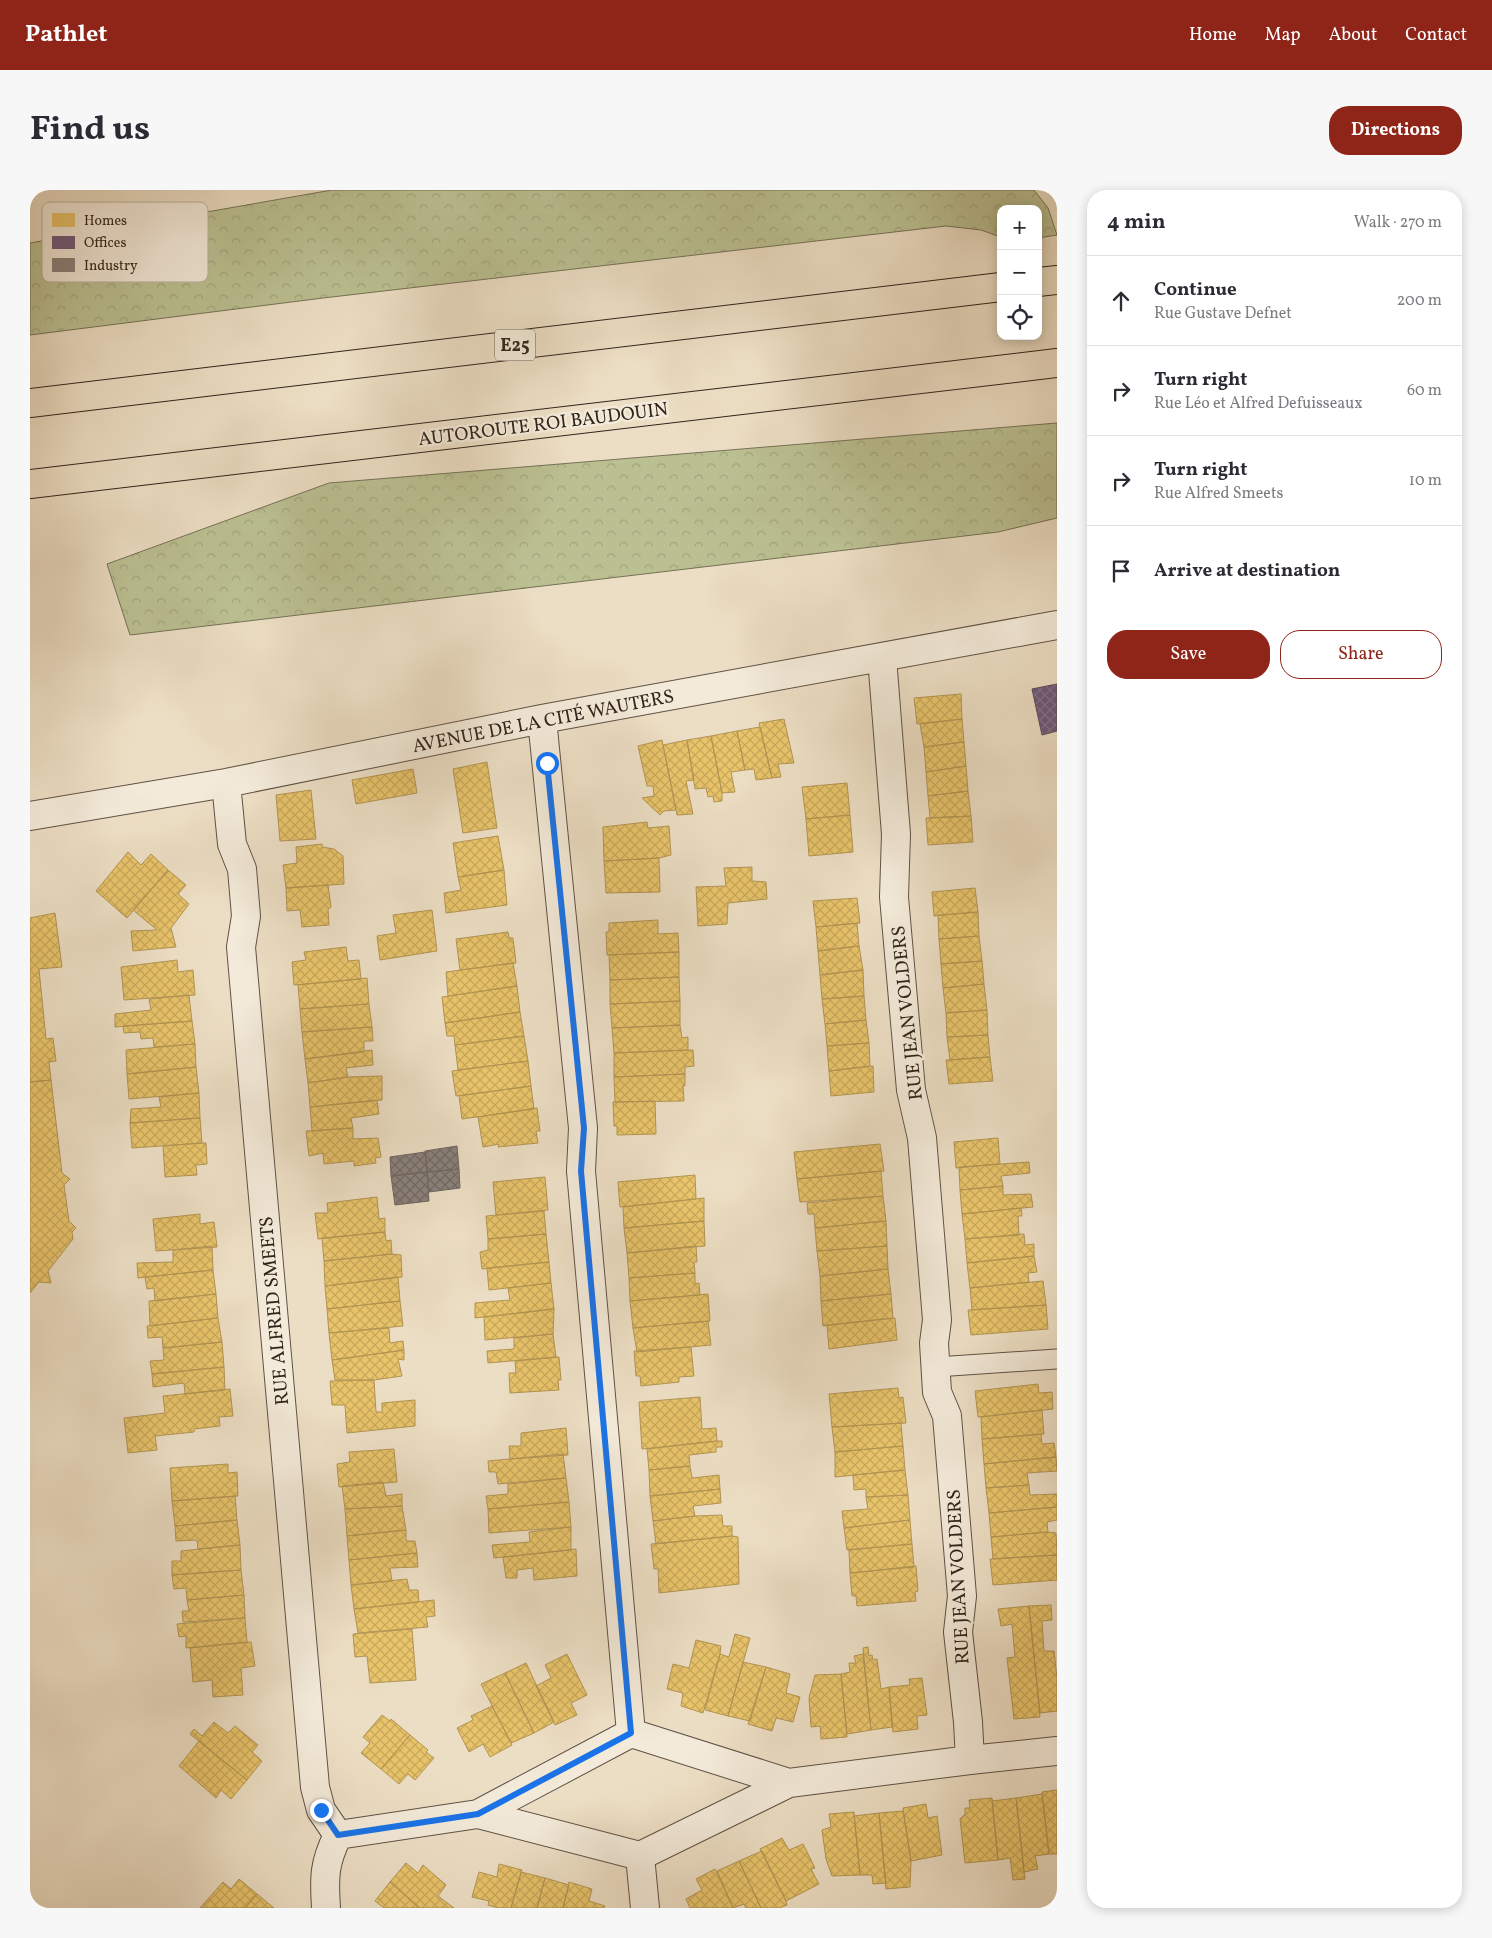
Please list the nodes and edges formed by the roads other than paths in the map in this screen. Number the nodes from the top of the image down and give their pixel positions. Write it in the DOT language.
graph roads {
  1 [pos="1057,280"];
  2 [pos="1042,282"];
  3 [pos="997,287"];
  4 [pos="1057,363"];
  5 [pos="30,403"];
  6 [pos="30,484"];
  7 [pos="1057,625"];
  8 [pos="882,658"];
  9 [pos="542,719"];
  10 [pos="226,783"];
  11 [pos="30,816"];
  12 [pos="1057,1359"];
  13 [pos="936,1367"];
  14 [pos="631,1733"];
  15 [pos="1057,1750"];
  16 [pos="970,1760"];
  17 [pos="789,1783"];
  18 [pos="478,1814"];
  19 [pos="338,1835"];
  20 [pos="640,1856"];
  21 [pos="326,1908"];
  22 [pos="645,1908"];
  1 -- 2 [label="highway"];
  3 -- 5 [label="highway, E25"];
  4 -- 6 [label="highway, AUTOROUTE ROI BAUDOUIN"];
  7 -- 8 [label="street, AVENUE DE LA CITÉ WAUTERS"];
  8 -- 9 [label="street, AVENUE DE LA CITÉ WAUTERS"];
  8 -- 13 [label="street, RUE JEAN VOLDERS"];
  9 -- 10 [label="street, AVENUE DE LA CITÉ WAUTERS"];
  9 -- 14 [label="street"];
  10 -- 11 [label="street, AVENUE DE LA CITÉ WAUTERS"];
  10 -- 19 [label="street, RUE ALFRED SMEETS"];
  12 -- 13 [label="lane"];
  13 -- 16 [label="street, RUE JEAN VOLDERS"];
  14 -- 17 [label="street"];
  14 -- 18 [label="street"];
  15 -- 16 [label="street"];
  16 -- 17 [label="street"];
  17 -- 20 [label="street"];
  18 -- 19 [label="street"];
  18 -- 20 [label="street"];
  19 -- 21 [label="street"];
  20 -- 22 [label="street"];
}
